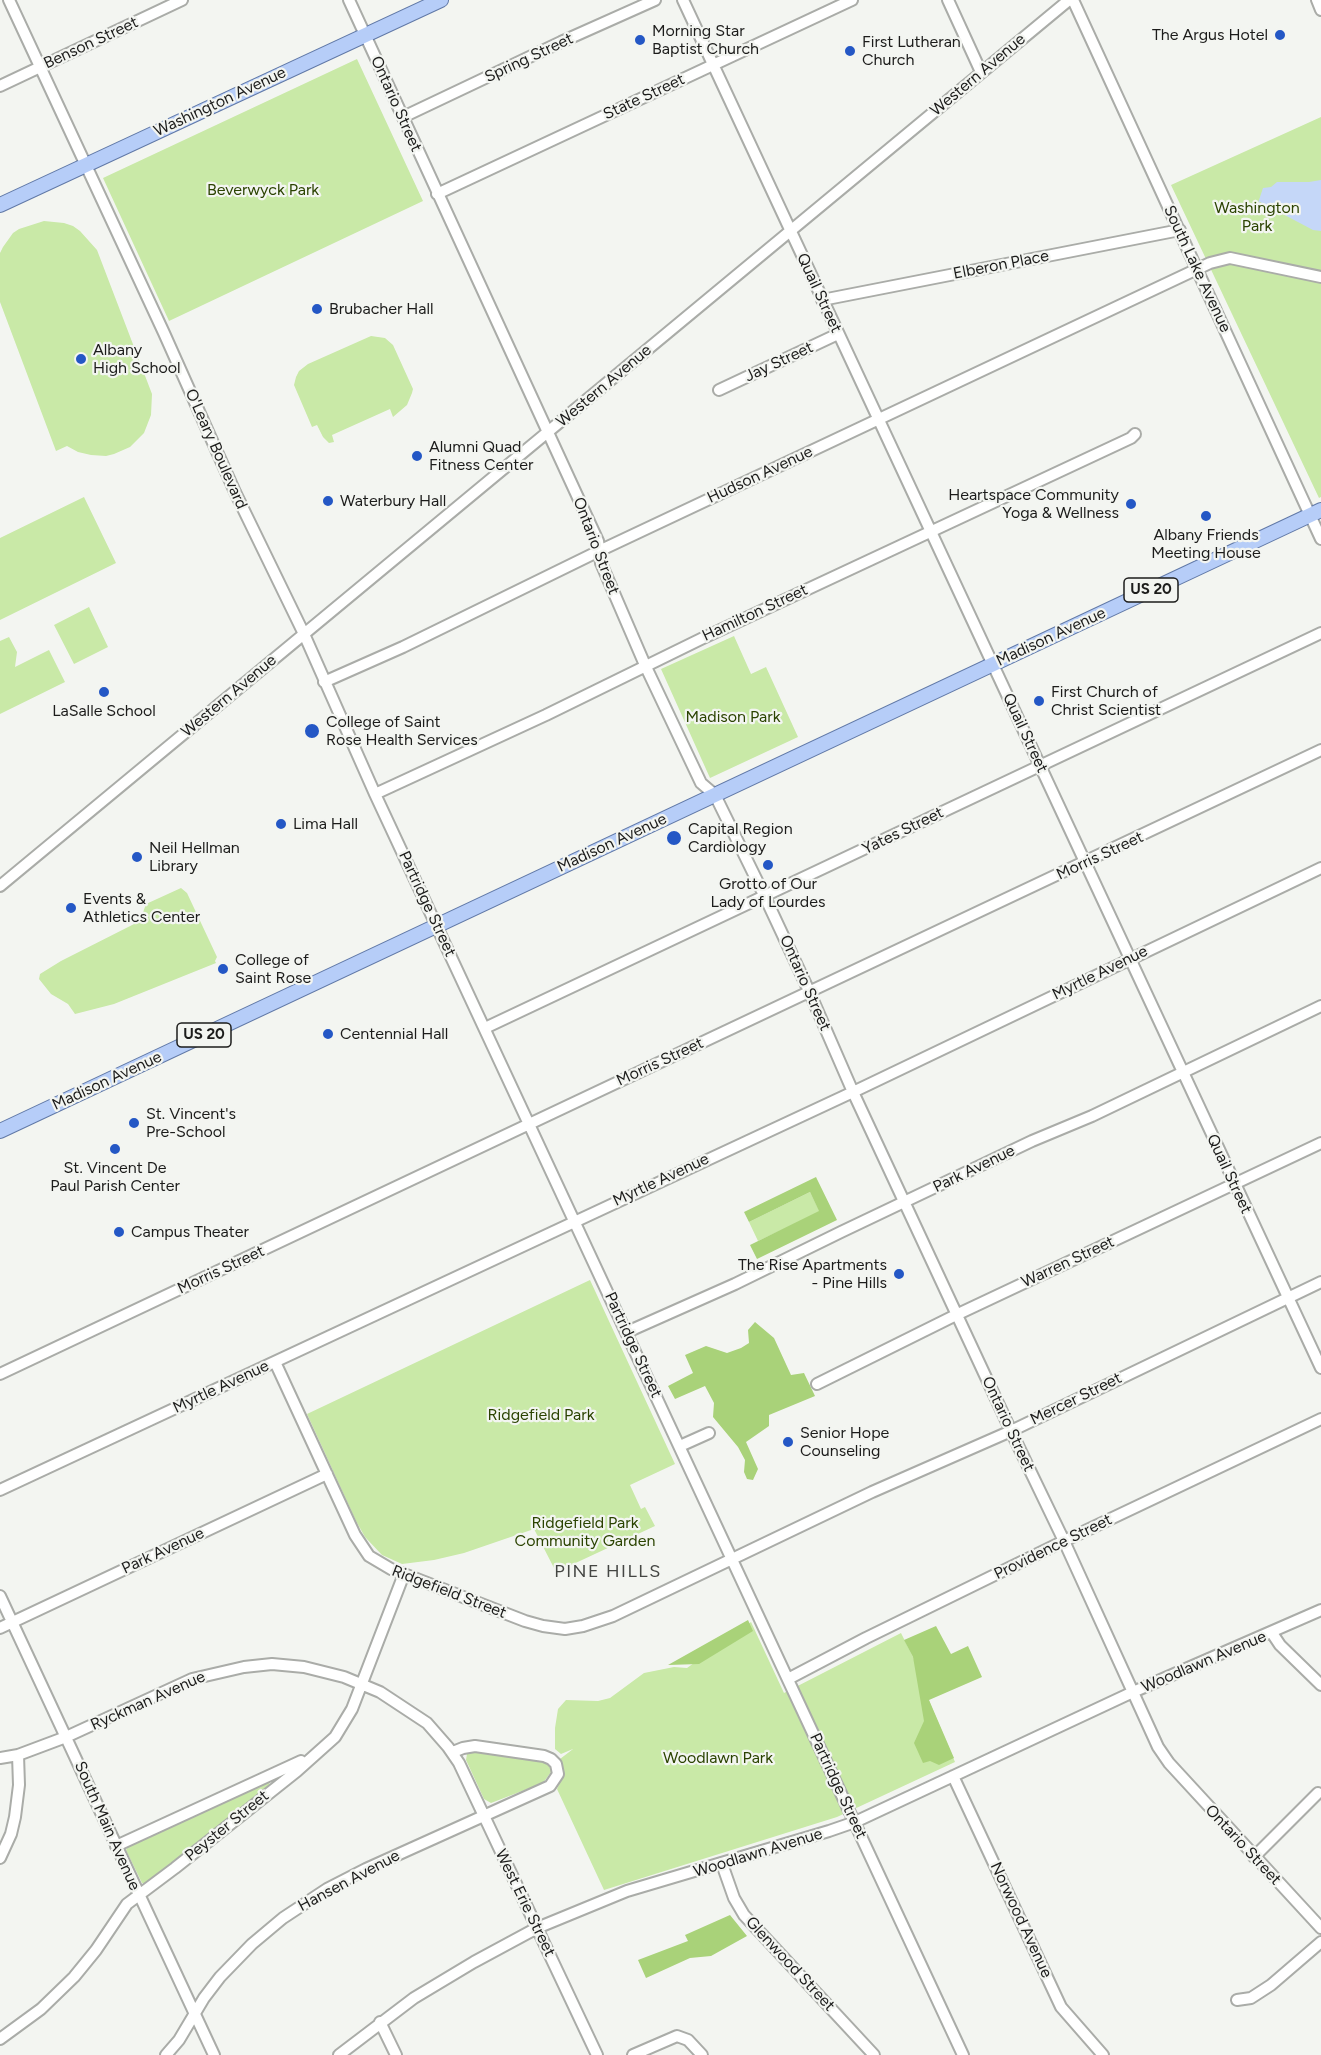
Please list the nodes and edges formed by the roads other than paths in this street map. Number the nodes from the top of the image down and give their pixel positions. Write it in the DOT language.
graph roads {
  1 [pos="9,0"];
  2 [pos="182,0"];
  3 [pos="349,0"];
  4 [pos="441,0"];
  5 [pos="655,0"];
  6 [pos="683,0"];
  7 [pos="852,0"];
  8 [pos="948,0"];
  9 [pos="1069,0"];
  10 [pos="1074,0"];
  11 [pos="1317,0"];
  12 [pos="1321,10"];
  13 [pos="364,35"];
  14 [pos="714,65"];
  15 [pos="39,67"];
  16 [pos="981,72"];
  17 [pos="0,86"];
  18 [pos="403,117"];
  19 [pos="85,165"];
  20 [pos="437,194"];
  21 [pos="0,205"];
  22 [pos="1180,230"];
  23 [pos="790,231"];
  24 [pos="1197,269"];
  25 [pos="1321,278"];
  26 [pos="822,300"];
  27 [pos="838,334"];
  28 [pos="719,390"];
  29 [pos="878,419"];
  30 [pos="548,432"];
  31 [pos="1135,434"];
  32 [pos="1316,512"];
  33 [pos="929,531"];
  34 [pos="1321,539"];
  35 [pos="599,551"];
  36 [pos="1321,633"];
  37 [pos="303,634"];
  38 [pos="992,664"];
  39 [pos="645,665"];
  40 [pos="324,682"];
  41 [pos="1321,750"];
  42 [pos="1040,765"];
  43 [pos="375,794"];
  44 [pos="715,795"];
  45 [pos="1085,863"];
  46 [pos="1321,868"];
  47 [pos="0,886"];
  48 [pos="765,897"];
  49 [pos="437,926"];
  50 [pos="1131,958"];
  51 [pos="809,991"];
  52 [pos="1321,1006"];
  53 [pos="485,1028"];
  54 [pos="1182,1072"];
  55 [pos="853,1092"];
  56 [pos="530,1124"];
  57 [pos="0,1131"];
  58 [pos="1321,1143"];
  59 [pos="1234,1184"];
  60 [pos="904,1202"];
  61 [pos="575,1220"];
  62 [pos="1321,1282"];
  63 [pos="1287,1298"];
  64 [pos="956,1315"];
  65 [pos="627,1332"];
  66 [pos="275,1362"];
  67 [pos="1321,1368"];
  68 [pos="0,1374"];
  69 [pos="817,1384"];
  70 [pos="1321,1419"];
  71 [pos="1011,1431"];
  72 [pos="709,1432"];
  73 [pos="680,1446"];
  74 [pos="327,1474"];
  75 [pos="0,1490"];
  76 [pos="1064,1541"];
  77 [pos="732,1558"];
  78 [pos="404,1574"];
  79 [pos="0,1596"];
  80 [pos="1321,1610"];
  81 [pos="12,1623"];
  82 [pos="0,1629"];
  83 [pos="1272,1633"];
  84 [pos="788,1679"];
  85 [pos="362,1683"];
  86 [pos="1321,1685"];
  87 [pos="1133,1692"];
  88 [pos="66,1737"];
  89 [pos="453,1752"];
  90 [pos="18,1755"];
  91 [pos="315,1755"];
  92 [pos="0,1758"];
  93 [pos="953,1776"];
  94 [pos="1318,1793"];
  95 [pos="483,1815"];
  96 [pos="855,1821"];
  97 [pos="116,1846"];
  98 [pos="1254,1857"];
  99 [pos="0,1858"];
  100 [pos="722,1864"];
  101 [pos="138,1895"];
  102 [pos="537,1928"];
  103 [pos="1321,1928"];
  104 [pos="1321,1942"];
  105 [pos="1237,2000"];
  106 [pos="194,2013"];
  107 [pos="380,2022"];
  108 [pos="0,2039"];
  109 [pos="166,2055"];
  110 [pos="214,2055"];
  111 [pos="339,2055"];
  112 [pos="396,2055"];
  113 [pos="597,2055"];
  114 [pos="633,2055"];
  115 [pos="702,2055"];
  116 [pos="874,2055"];
  117 [pos="963,2055"];
  118 [pos="1103,2055"];
  1 -- 15 [label="street"];
  2 -- 15 [label="street, Benson Street"];
  3 -- 13 [label="street, Ontario Street"];
  4 -- 13 [label="main road, Washington Avenue"];
  5 -- 18 [label="street, Spring Street"];
  6 -- 14 [label="street, Quail Street"];
  7 -- 14 [label="street, State Street"];
  8 -- 16 [label="street"];
  9 -- 16 [label="street, Western Avenue"];
  10 -- 22 [label="street, South Lake Avenue"];
  11 -- 12 [label="street"];
  13 -- 18 [label="street, Ontario Street"];
  13 -- 19 [label="main road, Washington Avenue"];
  14 -- 20 [label="street, State Street"];
  14 -- 23 [label="street, Quail Street"];
  15 -- 17 [label="street, Benson Street"];
  15 -- 19 [label="street"];
  16 -- 23 [label="street, Western Avenue"];
  18 -- 20 [label="street, Ontario Street"];
  19 -- 21 [label="main road, Washington Avenue"];
  19 -- 37 [label="street, O'Leary Boulevard"];
  20 -- 30 [label="street, Ontario Street"];
  22 -- 24 [label="street, South Lake Avenue"];
  22 -- 26 [label="street, Elberon Place"];
  23 -- 26 [label="street, Quail Street"];
  23 -- 30 [label="street, Western Avenue"];
  24 -- 25 [label="street, Hudson Avenue"];
  24 -- 29 [label="street, Hudson Avenue"];
  24 -- 32 [label="street, South Lake Avenue"];
  26 -- 27 [label="street, Quail Street"];
  27 -- 28 [label="street, Jay Street"];
  27 -- 29 [label="street, Quail Street"];
  29 -- 33 [label="street, Quail Street"];
  29 -- 35 [label="street, Hudson Avenue"];
  30 -- 35 [label="street, Ontario Street"];
  30 -- 37 [label="street, Western Avenue"];
  31 -- 33 [label="street, Hamilton Street"];
  32 -- 34 [label="street, South Lake Avenue"];
  32 -- 38 [label="main road, Madison Avenue / US 20"];
  33 -- 38 [label="street, Quail Street"];
  33 -- 39 [label="street, Hamilton Street"];
  35 -- 39 [label="street, Ontario Street"];
  35 -- 40 [label="street, Hudson Avenue"];
  36 -- 42 [label="street, Yates Street"];
  37 -- 40 [label="street, Partridge Street"];
  37 -- 47 [label="street, Western Avenue"];
  38 -- 42 [label="street, Quail Street"];
  38 -- 44 [label="main road, Madison Avenue / US 20"];
  39 -- 43 [label="street, Hamilton Street"];
  39 -- 44 [label="street, Ontario Street"];
  40 -- 43 [label="street, Partridge Street"];
  41 -- 45 [label="street, Morris Street"];
  42 -- 45 [label="street, Quail Street"];
  42 -- 48 [label="street, Yates Street"];
  43 -- 49 [label="street, Partridge Street"];
  44 -- 48 [label="street, Ontario Street"];
  44 -- 49 [label="main road, Madison Avenue / US 20"];
  45 -- 50 [label="street, Quail Street"];
  45 -- 51 [label="street, Morris Street"];
  46 -- 50 [label="street, Myrtle Avenue"];
  48 -- 51 [label="street, Ontario Street"];
  48 -- 53 [label="street, Yates Street"];
  49 -- 53 [label="street, Partridge Street"];
  49 -- 57 [label="main road, Madison Avenue / US 20"];
  50 -- 54 [label="street, Quail Street"];
  50 -- 55 [label="street, Myrtle Avenue"];
  51 -- 55 [label="street, Ontario Street"];
  51 -- 56 [label="street, Morris Street"];
  52 -- 54 [label="street, Park Avenue"];
  53 -- 56 [label="street, Partridge Street"];
  54 -- 59 [label="street, Quail Street"];
  54 -- 60 [label="street, Park Avenue"];
  55 -- 60 [label="street, Ontario Street"];
  55 -- 61 [label="street, Myrtle Avenue"];
  56 -- 61 [label="street, Partridge Street"];
  56 -- 68 [label="street, Morris Street"];
  58 -- 59 [label="street, Warren Street"];
  59 -- 63 [label="street, Quail Street"];
  59 -- 64 [label="street, Warren Street"];
  60 -- 64 [label="street, Ontario Street"];
  60 -- 65 [label="street, Park Avenue"];
  61 -- 65 [label="street, Partridge Street"];
  61 -- 66 [label="street, Myrtle Avenue"];
  62 -- 63 [label="street, Mercer Street"];
  63 -- 67 [label="street, Quail Street"];
  63 -- 71 [label="street, Mercer Street"];
  64 -- 69 [label="street, Warren Street"];
  64 -- 71 [label="street, Ontario Street"];
  65 -- 73 [label="street, Partridge Street"];
  66 -- 74 [label="street, Ridgefield Street"];
  66 -- 75 [label="street, Myrtle Avenue"];
  70 -- 76 [label="street, Providence Street"];
  71 -- 76 [label="street, Ontario Street"];
  71 -- 77 [label="street, Mercer Street"];
  72 -- 73 [label="street"];
  73 -- 77 [label="street, Partridge Street"];
  74 -- 78 [label="street, Ridgefield Street"];
  74 -- 81 [label="street, Park Avenue"];
  76 -- 84 [label="street, Providence Street"];
  76 -- 87 [label="street, Ontario Street"];
  77 -- 78 [label="street, Ridgefield Street"];
  77 -- 84 [label="street, Partridge Street"];
  78 -- 85 [label="street, Peyster Street"];
  79 -- 81 [label="street, South Main Avenue"];
  80 -- 83 [label="street, Woodlawn Avenue"];
  81 -- 82 [label="street, Park Avenue"];
  81 -- 88 [label="street, South Main Avenue"];
  83 -- 86 [label="street"];
  83 -- 87 [label="street, Woodlawn Avenue"];
  84 -- 96 [label="street, Partridge Street"];
  85 -- 88 [label="street, Ryckman Avenue"];
  85 -- 89 [label="street, Ryckman Avenue"];
  85 -- 91 [label="street, Peyster Street"];
  87 -- 93 [label="street, Woodlawn Avenue"];
  87 -- 98 [label="street, Ontario Street"];
  88 -- 90 [label="street, Ryckman Avenue"];
  88 -- 97 [label="street, South Main Avenue"];
  89 -- 95 [label="street, West Erie Street"];
  89 -- 95 [label="street"];
  90 -- 92 [label="street, Ryckman Avenue"];
  90 -- 99 [label="street"];
  91 -- 97 [label="street, Peyster Street"];
  91 -- 101 [label="street, Peyster Street"];
  93 -- 96 [label="street, Woodlawn Avenue"];
  93 -- 118 [label="street, Norwood Avenue"];
  94 -- 98 [label="street"];
  95 -- 102 [label="street, West Erie Street"];
  95 -- 106 [label="street, Hansen Avenue"];
  96 -- 100 [label="street, Woodlawn Avenue"];
  96 -- 117 [label="street, Partridge Street"];
  97 -- 101 [label="street, South Main Avenue"];
  98 -- 103 [label="street, Ontario Street"];
  100 -- 102 [label="street, Woodlawn Avenue"];
  100 -- 116 [label="street, Glenwood Street"];
  101 -- 106 [label="street, South Main Avenue"];
  101 -- 108 [label="street, Peyster Street"];
  102 -- 107 [label="street, Woodlawn Avenue"];
  102 -- 113 [label="street, West Erie Street"];
  104 -- 105 [label="street"];
  106 -- 109 [label="street, Hansen Avenue"];
  106 -- 110 [label="street, South Main Avenue"];
  107 -- 111 [label="street, Woodlawn Avenue"];
  107 -- 112 [label="street"];
  114 -- 115 [label="street"];
}
